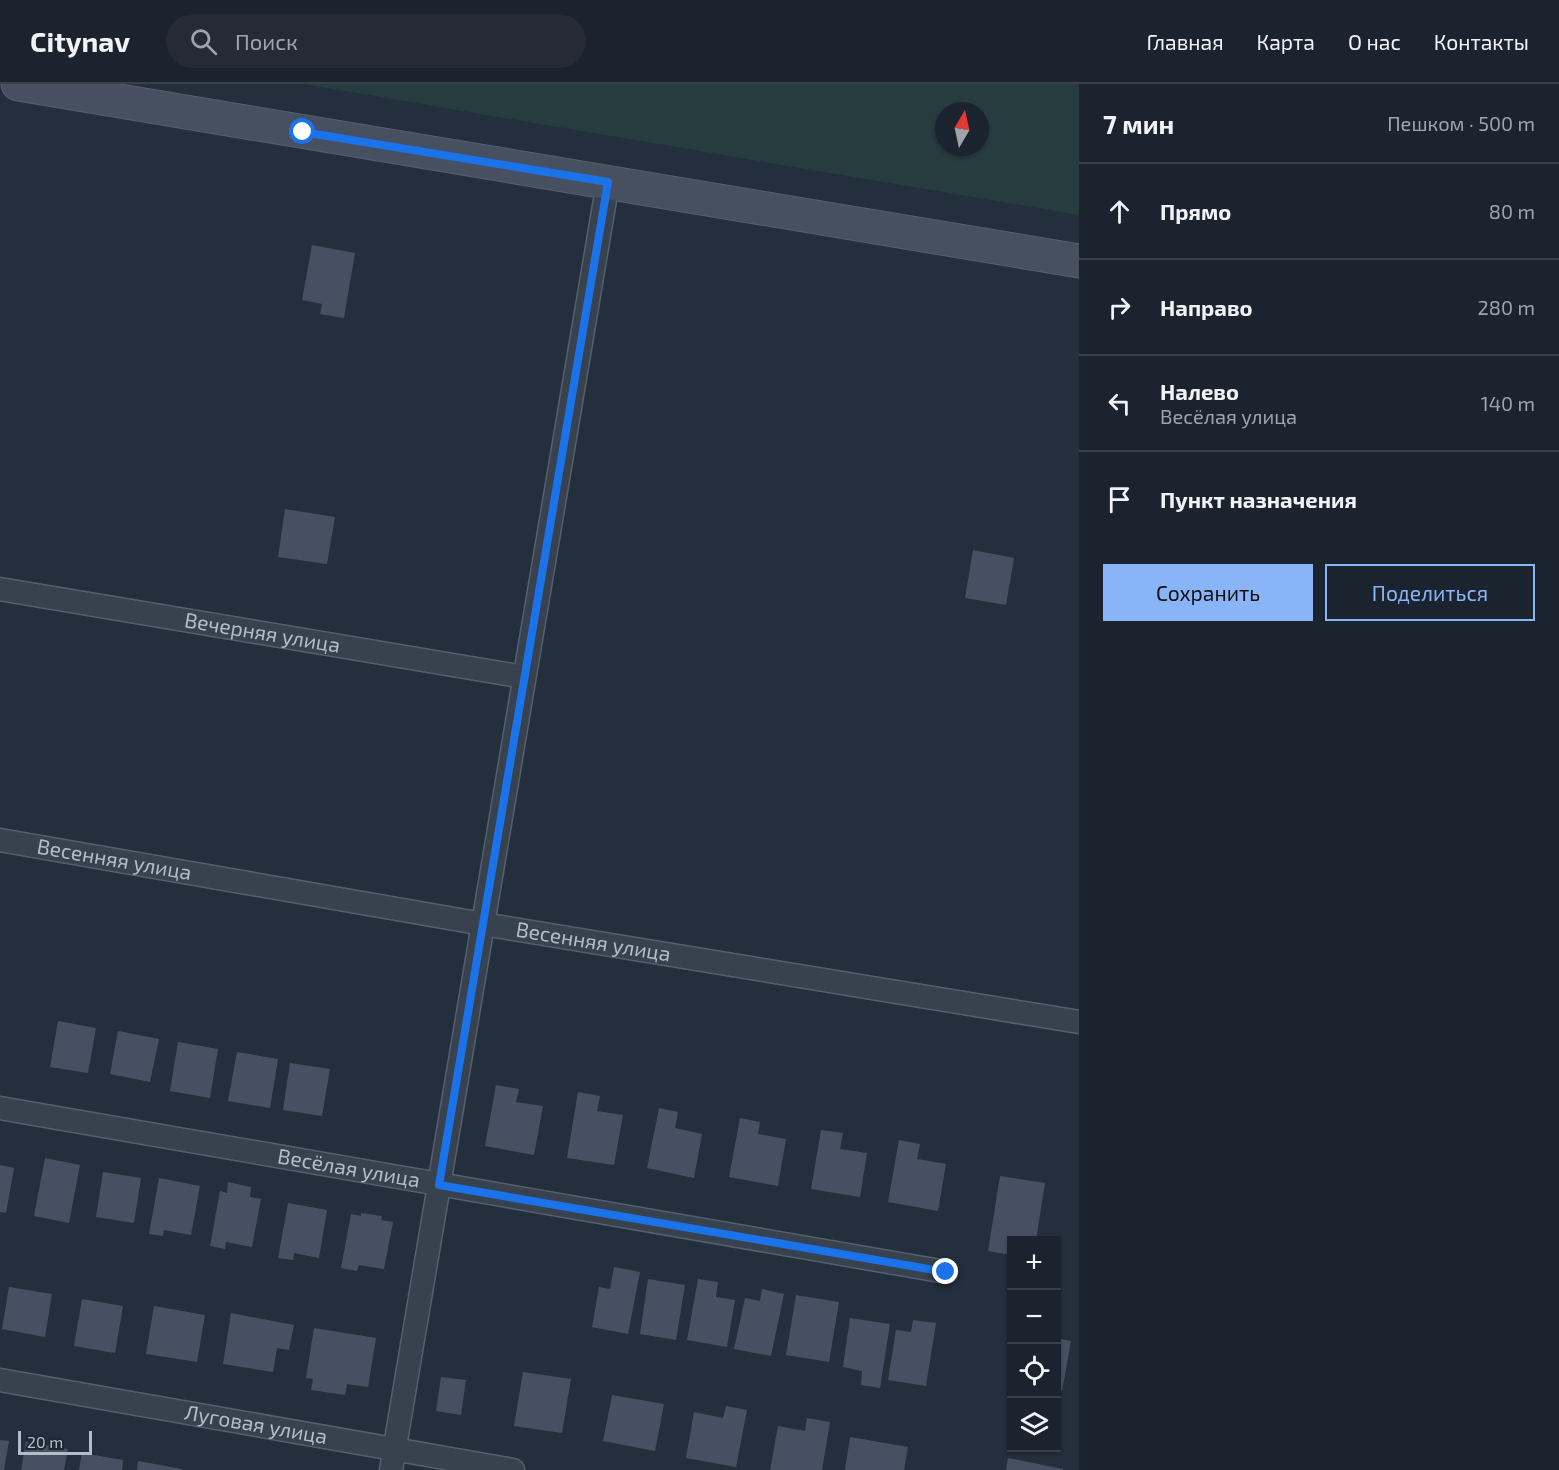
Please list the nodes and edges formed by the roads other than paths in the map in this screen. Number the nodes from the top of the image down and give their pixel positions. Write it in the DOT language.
graph roads {
  1 [pos="18,84"];
  2 [pos="608,182"];
  3 [pos="1079,261"];
  4 [pos="0,590"];
  5 [pos="524,677"];
  6 [pos="0,840"];
  7 [pos="483,924"];
  8 [pos="1079,1022"];
  9 [pos="0,1108"];
  10 [pos="439,1185"];
  11 [pos="946,1272"];
  12 [pos="0,1380"];
  13 [pos="393,1460"];
  14 [pos="513,1470"];
  1 -- 2 [label="main road"];
  2 -- 3 [label="main road"];
  2 -- 5 [label="street"];
  4 -- 5 [label="street, Вечерняя улица"];
  5 -- 7 [label="street"];
  6 -- 7 [label="street, Весенняя улица"];
  7 -- 8 [label="street, Весенняя улица"];
  7 -- 10 [label="street"];
  9 -- 10 [label="street, Весёлая улица"];
  10 -- 11 [label="street, Весёлая улица"];
  10 -- 13 [label="street"];
  12 -- 13 [label="street, Луговая улица"];
  13 -- 14 [label="street, Луговая улица"];
}
